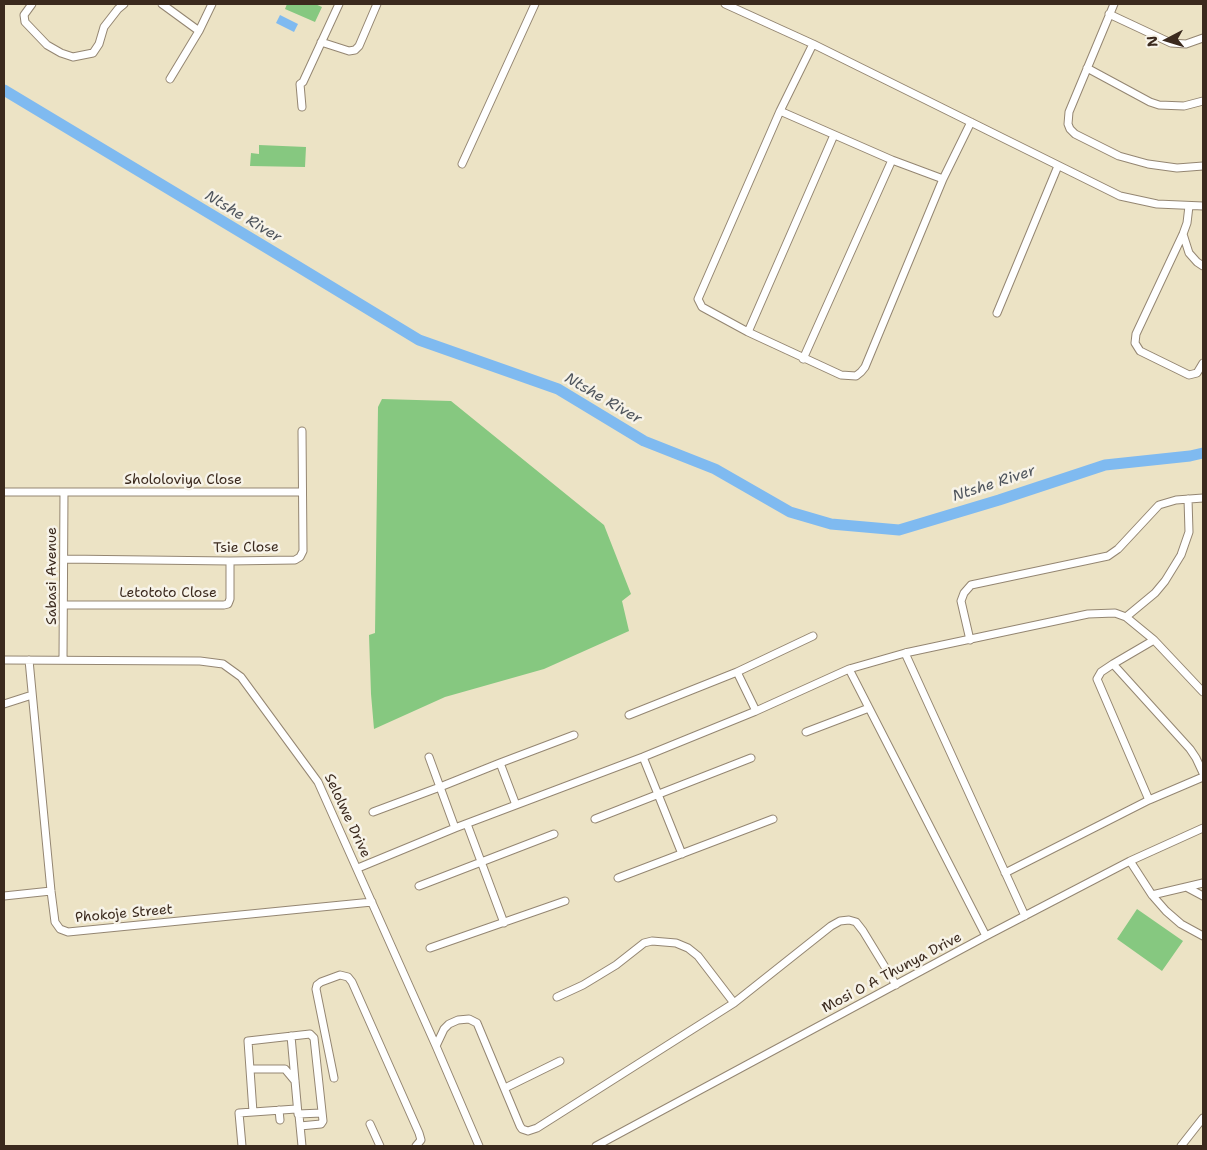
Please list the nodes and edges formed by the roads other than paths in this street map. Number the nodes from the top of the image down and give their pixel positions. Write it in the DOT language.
graph roads {
  1 [pos="32,4"];
  2 [pos="124,4"];
  3 [pos="154,4"];
  4 [pos="212,4"];
  5 [pos="338,4"];
  6 [pos="377,4"];
  7 [pos="535,4"];
  8 [pos="725,4"];
  9 [pos="1114,4"];
  10 [pos="164,6"];
  11 [pos="1110,14"];
  12 [pos="199,31"];
  13 [pos="1203,38"];
  14 [pos="322,42"];
  15 [pos="813,44"];
  16 [pos="1088,68"];
  17 [pos="170,79"];
  18 [pos="1203,101"];
  19 [pos="302,107"];
  20 [pos="780,111"];
  21 [pos="971,122"];
  22 [pos="834,135"];
  23 [pos="892,160"];
  24 [pos="462,164"];
  25 [pos="1058,166"];
  26 [pos="1203,166"];
  27 [pos="943,179"];
  28 [pos="1189,206"];
  29 [pos="1203,206"];
  30 [pos="1183,234"];
  31 [pos="1203,266"];
  32 [pos="997,313"];
  33 [pos="748,332"];
  34 [pos="803,359"];
  35 [pos="1203,363"];
  36 [pos="302,431"];
  37 [pos="4,492"];
  38 [pos="64,492"];
  39 [pos="302,492"];
  40 [pos="1203,498"];
  41 [pos="1188,499"];
  42 [pos="64,559"];
  43 [pos="230,561"];
  44 [pos="65,605"];
  45 [pos="1126,617"];
  46 [pos="813,636"];
  47 [pos="970,640"];
  48 [pos="1154,640"];
  49 [pos="905,654"];
  50 [pos="4,660"];
  51 [pos="29,660"];
  52 [pos="64,660"];
  53 [pos="1113,664"];
  54 [pos="849,669"];
  55 [pos="737,672"];
  56 [pos="1203,692"];
  57 [pos="32,695"];
  58 [pos="4,704"];
  59 [pos="870,708"];
  60 [pos="756,711"];
  61 [pos="628,715"];
  62 [pos="806,732"];
  63 [pos="574,735"];
  64 [pos="429,757"];
  65 [pos="643,757"];
  66 [pos="751,758"];
  67 [pos="500,763"];
  68 [pos="1203,775"];
  69 [pos="440,787"];
  70 [pos="659,795"];
  71 [pos="1149,800"];
  72 [pos="516,805"];
  73 [pos="373,812"];
  74 [pos="595,819"];
  75 [pos="773,819"];
  76 [pos="467,824"];
  77 [pos="455,828"];
  78 [pos="1203,828"];
  79 [pos="554,834"];
  80 [pos="682,854"];
  81 [pos="482,862"];
  82 [pos="1130,862"];
  83 [pos="358,868"];
  84 [pos="1005,873"];
  85 [pos="618,878"];
  86 [pos="1203,883"];
  87 [pos="418,886"];
  88 [pos="1188,888"];
  89 [pos="51,891"];
  90 [pos="1152,895"];
  91 [pos="4,896"];
  92 [pos="1203,896"];
  93 [pos="565,901"];
  94 [pos="372,902"];
  95 [pos="1025,916"];
  96 [pos="504,923"];
  97 [pos="986,936"];
  98 [pos="1203,936"];
  99 [pos="430,948"];
  100 [pos="896,985"];
  101 [pos="557,997"];
  102 [pos="734,1003"];
  103 [pos="291,1036"];
  104 [pos="436,1046"];
  105 [pos="560,1061"];
  106 [pos="250,1069"];
  107 [pos="334,1078"];
  108 [pos="295,1081"];
  109 [pos="504,1088"];
  110 [pos="279,1110"];
  111 [pos="253,1112"];
  112 [pos="298,1112"];
  113 [pos="322,1113"];
  114 [pos="1203,1118"];
  115 [pos="280,1120"];
  116 [pos="370,1124"];
  117 [pos="300,1126"];
  118 [pos="242,1146"];
  119 [pos="302,1146"];
  120 [pos="380,1146"];
  121 [pos="416,1146"];
  122 [pos="478,1146"];
  123 [pos="596,1146"];
  124 [pos="1181,1146"];
  1 -- 2 [label="street"];
  3 -- 10 [label="street"];
  4 -- 12 [label="street"];
  5 -- 14 [label="street"];
  6 -- 14 [label="street"];
  7 -- 24 [label="street"];
  8 -- 15 [label="street"];
  9 -- 11 [label="street"];
  10 -- 12 [label="street"];
  11 -- 13 [label="street"];
  11 -- 16 [label="street"];
  12 -- 17 [label="street"];
  14 -- 19 [label="street"];
  15 -- 20 [label="street"];
  15 -- 21 [label="street"];
  16 -- 18 [label="street"];
  16 -- 26 [label="street"];
  20 -- 22 [label="street"];
  20 -- 33 [label="street"];
  21 -- 25 [label="street"];
  21 -- 27 [label="street"];
  22 -- 23 [label="street"];
  22 -- 33 [label="street"];
  23 -- 27 [label="street"];
  23 -- 34 [label="street"];
  25 -- 28 [label="street"];
  25 -- 32 [label="street"];
  27 -- 34 [label="street"];
  28 -- 29 [label="street"];
  28 -- 30 [label="street"];
  30 -- 31 [label="street"];
  30 -- 35 [label="street"];
  33 -- 34 [label="street"];
  36 -- 39 [label="street, Tsie Close"];
  37 -- 38 [label="street, Shololoviya Close"];
  38 -- 39 [label="street, Shololoviya Close"];
  38 -- 42 [label="street, Sabasi Avenue"];
  39 -- 43 [label="street, Tsie Close"];
  40 -- 41 [label="street"];
  41 -- 45 [label="street"];
  41 -- 47 [label="street"];
  42 -- 43 [label="street, Tsie Close"];
  42 -- 44 [label="street, Sabasi Avenue"];
  43 -- 44 [label="street, Letototo Close"];
  44 -- 52 [label="street, Sabasi Avenue"];
  45 -- 47 [label="street"];
  45 -- 48 [label="street"];
  46 -- 55 [label="street"];
  47 -- 49 [label="street"];
  48 -- 53 [label="street"];
  48 -- 56 [label="street"];
  49 -- 54 [label="street"];
  49 -- 84 [label="street"];
  50 -- 51 [label="street, Selolwe Drive"];
  51 -- 52 [label="street, Selolwe Drive"];
  51 -- 57 [label="street, Phokoje Street"];
  52 -- 83 [label="street, Selolwe Drive"];
  53 -- 68 [label="street"];
  53 -- 71 [label="street"];
  54 -- 59 [label="street"];
  54 -- 60 [label="street"];
  55 -- 60 [label="street"];
  55 -- 61 [label="street"];
  57 -- 58 [label="street"];
  57 -- 89 [label="street, Phokoje Street"];
  59 -- 62 [label="street"];
  59 -- 97 [label="street"];
  60 -- 65 [label="street"];
  63 -- 67 [label="street"];
  64 -- 69 [label="street"];
  65 -- 70 [label="street"];
  65 -- 72 [label="street"];
  66 -- 70 [label="street"];
  67 -- 69 [label="street"];
  67 -- 72 [label="street"];
  68 -- 71 [label="street"];
  69 -- 73 [label="street"];
  69 -- 77 [label="street"];
  70 -- 74 [label="street"];
  70 -- 80 [label="street"];
  71 -- 84 [label="street"];
  72 -- 76 [label="street"];
  75 -- 80 [label="street"];
  76 -- 77 [label="street"];
  76 -- 81 [label="street"];
  77 -- 83 [label="street"];
  78 -- 82 [label="street, Mosi O A Thunya Drive"];
  79 -- 81 [label="street"];
  80 -- 85 [label="street"];
  81 -- 87 [label="street"];
  81 -- 96 [label="street"];
  82 -- 90 [label="street"];
  82 -- 95 [label="street, Mosi O A Thunya Drive"];
  83 -- 94 [label="street, Selolwe Drive"];
  84 -- 95 [label="street"];
  86 -- 88 [label="street"];
  88 -- 90 [label="street"];
  88 -- 92 [label="street"];
  89 -- 91 [label="street"];
  89 -- 94 [label="street, Phokoje Street"];
  90 -- 98 [label="street"];
  93 -- 96 [label="street"];
  94 -- 104 [label="street, Selolwe Drive"];
  95 -- 97 [label="street, Mosi O A Thunya Drive"];
  96 -- 99 [label="street"];
  97 -- 100 [label="street, Mosi O A Thunya Drive"];
  100 -- 102 [label="street"];
  100 -- 123 [label="street, Mosi O A Thunya Drive"];
  101 -- 102 [label="street"];
  102 -- 109 [label="street"];
  103 -- 106 [label="street"];
  103 -- 108 [label="street"];
  103 -- 113 [label="street"];
  104 -- 109 [label="street"];
  104 -- 122 [label="street, Selolwe Drive"];
  105 -- 109 [label="street"];
  106 -- 108 [label="street"];
  106 -- 111 [label="street"];
  107 -- 121 [label="street"];
  108 -- 112 [label="street"];
  110 -- 111 [label="street"];
  110 -- 112 [label="street"];
  110 -- 115 [label="street"];
  111 -- 118 [label="street"];
  112 -- 113 [label="street"];
  112 -- 117 [label="street"];
  113 -- 117 [label="street"];
  114 -- 124 [label="street"];
  116 -- 120 [label="street"];
  117 -- 119 [label="street"];
}
